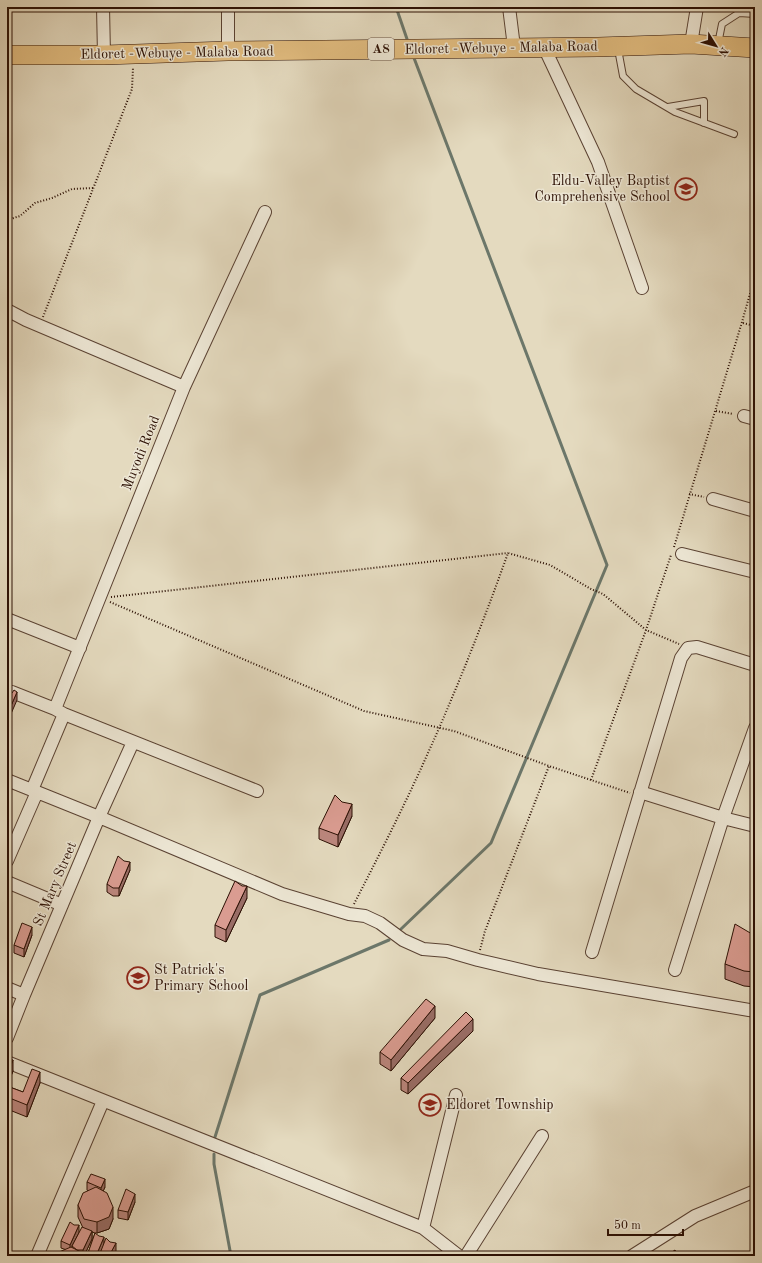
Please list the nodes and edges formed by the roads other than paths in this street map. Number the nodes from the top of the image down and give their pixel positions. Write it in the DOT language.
graph roads {
  1 [pos="103,7"];
  2 [pos="228,7"];
  3 [pos="509,7"];
  4 [pos="697,7"];
  5 [pos="755,14"];
  6 [pos="691,44"];
  7 [pos="718,45"];
  8 [pos="617,46"];
  9 [pos="544,47"];
  10 [pos="514,48"];
  11 [pos="755,48"];
  12 [pos="228,51"];
  13 [pos="7,55"];
  14 [pos="104,55"];
  15 [pos="668,107"];
  16 [pos="704,123"];
  17 [pos="734,134"];
  18 [pos="265,212"];
  19 [pos="642,288"];
  20 [pos="7,310"];
  21 [pos="184,387"];
  22 [pos="713,499"];
  23 [pos="755,511"];
  24 [pos="682,554"];
  25 [pos="755,572"];
  26 [pos="7,619"];
  27 [pos="80,648"];
  28 [pos="755,665"];
  29 [pos="7,691"];
  30 [pos="60,711"];
  31 [pos="755,728"];
  32 [pos="133,742"];
  33 [pos="7,780"];
  34 [pos="34,791"];
  35 [pos="257,792"];
  36 [pos="639,794"];
  37 [pos="99,817"];
  38 [pos="724,818"];
  39 [pos="755,826"];
  40 [pos="7,861"];
  41 [pos="7,882"];
  42 [pos="62,905"];
  43 [pos="592,952"];
  44 [pos="675,970"];
  45 [pos="7,988"];
  46 [pos="24,995"];
  47 [pos="755,1011"];
  48 [pos="7,1038"];
  49 [pos="7,1062"];
  50 [pos="456,1095"];
  51 [pos="103,1101"];
  52 [pos="542,1136"];
  53 [pos="755,1191"];
  54 [pos="423,1228"];
  55 [pos="37,1256"];
  56 [pos="459,1256"];
  57 [pos="466,1256"];
  58 [pos="632,1256"];
  1 -- 14 [label="street"];
  2 -- 12 [label="street"];
  3 -- 10 [label="street"];
  4 -- 6 [label="street"];
  5 -- 7 [label="lane"];
  6 -- 7 [label="highway, Eldoret -Webuye - Malaba Road / A8"];
  6 -- 8 [label="highway, Eldoret -Webuye - Malaba Road / A8"];
  7 -- 11 [label="highway, Eldoret -Webuye - Malaba Road / A8"];
  8 -- 9 [label="highway, Eldoret -Webuye - Malaba Road / A8"];
  8 -- 15 [label="lane"];
  9 -- 10 [label="highway, Eldoret -Webuye - Malaba Road / A8"];
  9 -- 19 [label="street"];
  10 -- 12 [label="highway, Eldoret -Webuye - Malaba Road / A8"];
  12 -- 14 [label="highway, Eldoret -Webuye - Malaba Road / A8"];
  13 -- 14 [label="highway, Eldoret -Webuye - Malaba Road / A8"];
  15 -- 16 [label="lane"];
  15 -- 16 [label="lane"];
  16 -- 17 [label="lane"];
  18 -- 21 [label="street, Muyodi Road"];
  20 -- 21 [label="street"];
  21 -- 27 [label="street, Muyodi Road"];
  22 -- 23 [label="street"];
  24 -- 25 [label="street"];
  26 -- 27 [label="street"];
  27 -- 30 [label="street, Muyodi Road"];
  28 -- 36 [label="street"];
  29 -- 30 [label="street"];
  30 -- 32 [label="street"];
  30 -- 34 [label="street, Muyodi Road"];
  31 -- 38 [label="street"];
  32 -- 35 [label="street"];
  32 -- 37 [label="street, St Mary Street"];
  33 -- 34 [label="street"];
  34 -- 37 [label="street"];
  34 -- 40 [label="street, Muyodi Road"];
  36 -- 38 [label="street"];
  36 -- 43 [label="street"];
  37 -- 42 [label="street, St Mary Street"];
  37 -- 47 [label="street"];
  38 -- 39 [label="street"];
  38 -- 44 [label="street"];
  41 -- 42 [label="street"];
  42 -- 46 [label="street, St Mary Street"];
  45 -- 46 [label="street"];
  46 -- 48 [label="street, St Mary Street"];
  49 -- 51 [label="street"];
  50 -- 54 [label="street"];
  51 -- 54 [label="street"];
  51 -- 55 [label="street"];
  52 -- 57 [label="street"];
  53 -- 58 [label="street"];
  54 -- 56 [label="street"];
}
